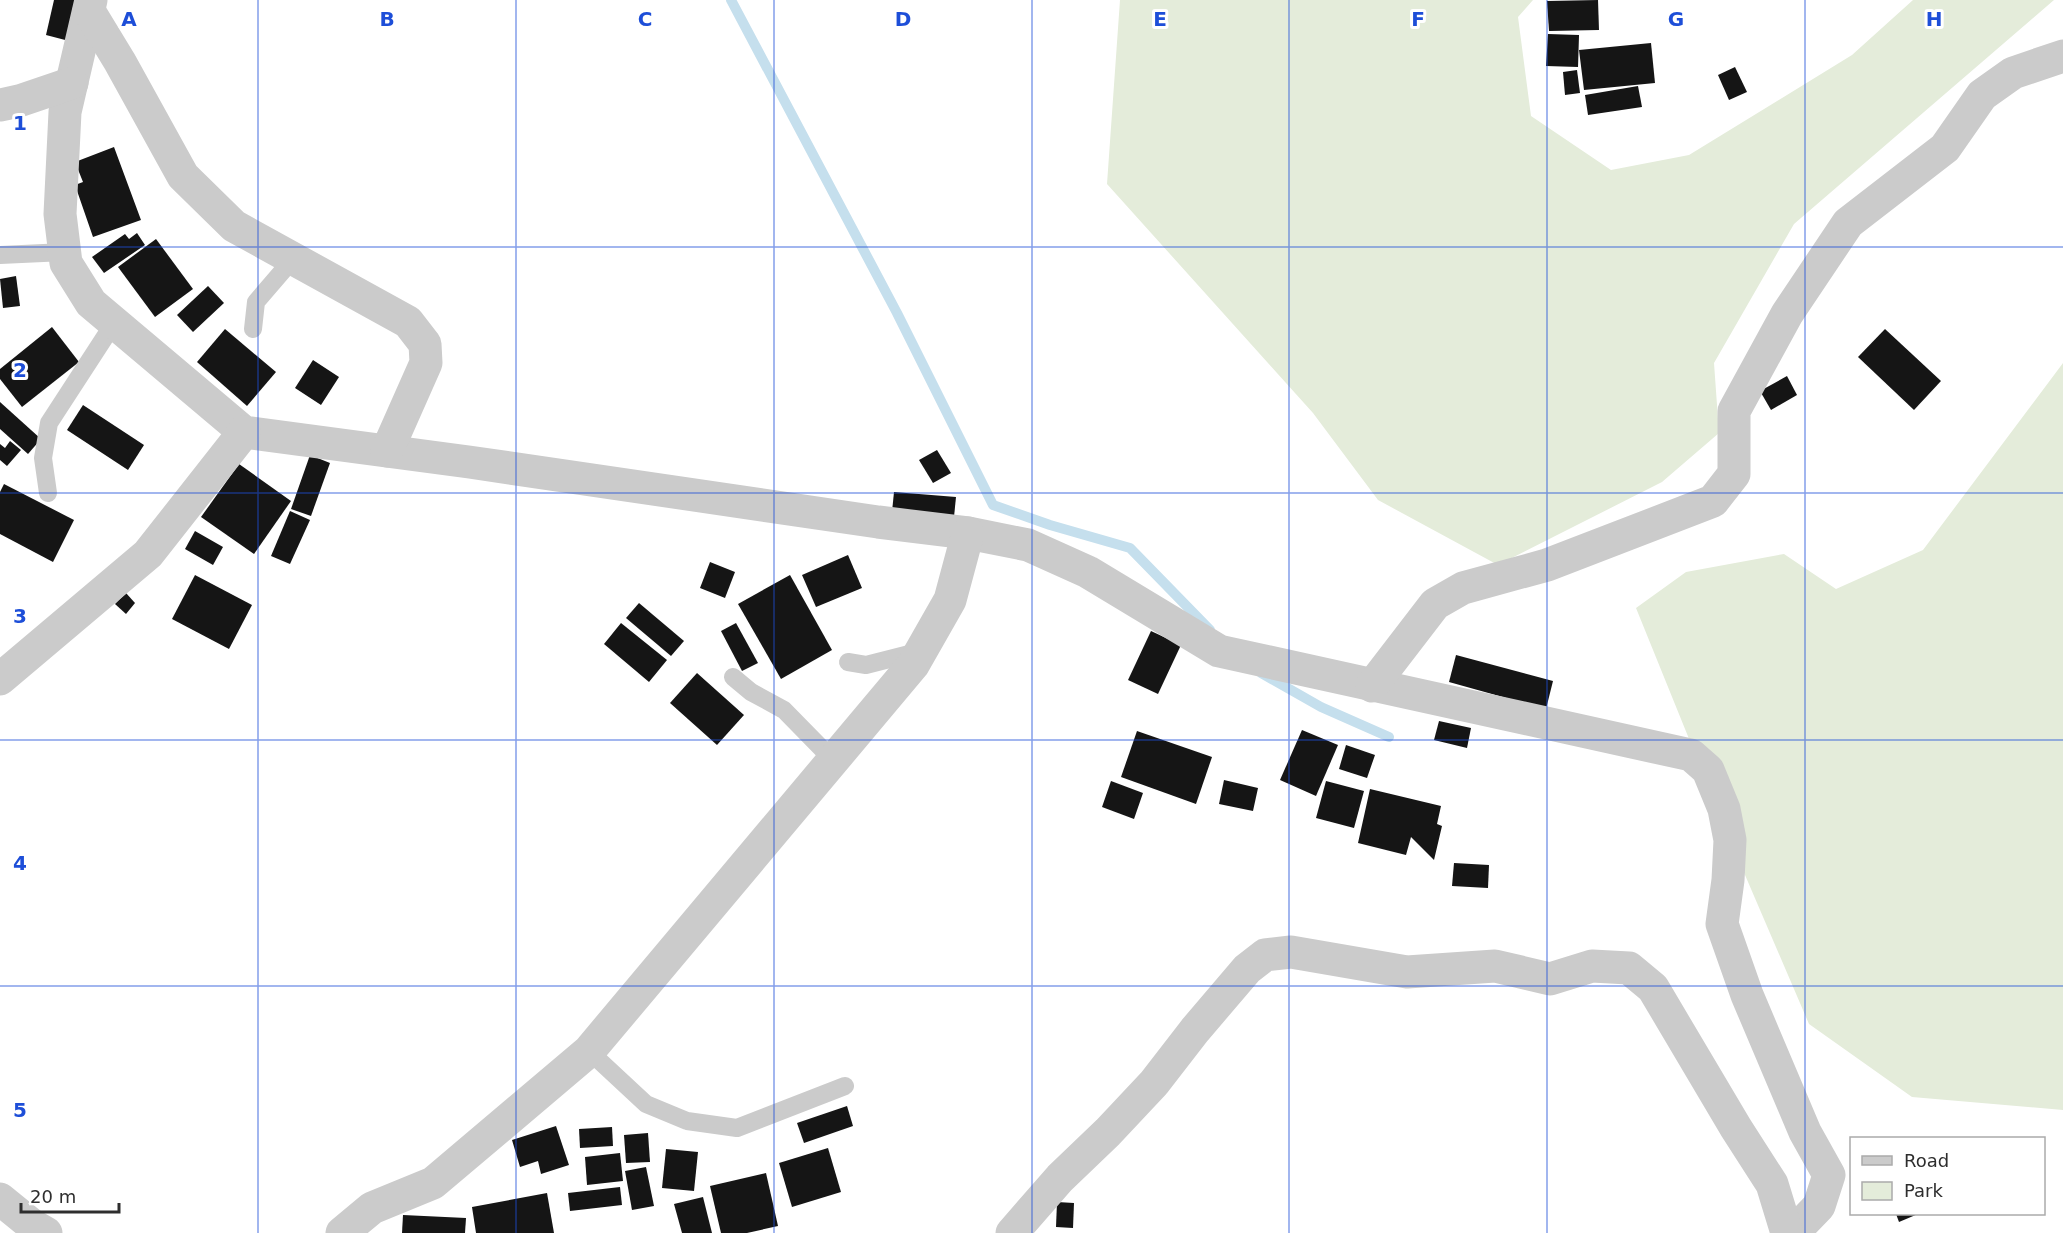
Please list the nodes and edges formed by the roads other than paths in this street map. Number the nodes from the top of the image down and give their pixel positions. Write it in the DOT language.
graph roads {
  1 [pos="90,6"];
  2 [pos="2063,56"];
  3 [pos="72,83"];
  4 [pos="0,105"];
  5 [pos="65,252"];
  6 [pos="0,255"];
  7 [pos="293,259"];
  8 [pos="114,323"];
  9 [pos="253,329"];
  10 [pos="244,432"];
  11 [pos="387,451"];
  12 [pos="48,493"];
  13 [pos="968,533"];
  14 [pos="921,651"];
  15 [pos="848,662"];
  16 [pos="733,677"];
  17 [pos="0,679"];
  18 [pos="1372,686"];
  19 [pos="833,760"];
  20 [pos="589,1051"];
  21 [pos="845,1086"];
  22 [pos="0,1199"];
  23 [pos="46,1233"];
  24 [pos="342,1233"];
  25 [pos="1012,1233"];
  26 [pos="1787,1233"];
  27 [pos="1793,1233"];
  1 -- 3 [label="street"];
  1 -- 7 [label="street"];
  2 -- 18 [label="street"];
  3 -- 4 [label="street"];
  3 -- 5 [label="street"];
  5 -- 6 [label="lane"];
  5 -- 8 [label="street"];
  7 -- 9 [label="lane"];
  7 -- 11 [label="street"];
  8 -- 10 [label="street"];
  8 -- 12 [label="lane"];
  10 -- 11 [label="street"];
  10 -- 17 [label="street"];
  11 -- 13 [label="street"];
  13 -- 14 [label="street"];
  13 -- 18 [label="street"];
  14 -- 15 [label="lane"];
  14 -- 19 [label="street"];
  16 -- 19 [label="lane"];
  18 -- 27 [label="street"];
  19 -- 20 [label="street"];
  20 -- 21 [label="lane"];
  20 -- 24 [label="street"];
  22 -- 23 [label="street"];
  25 -- 26 [label="street"];
}
